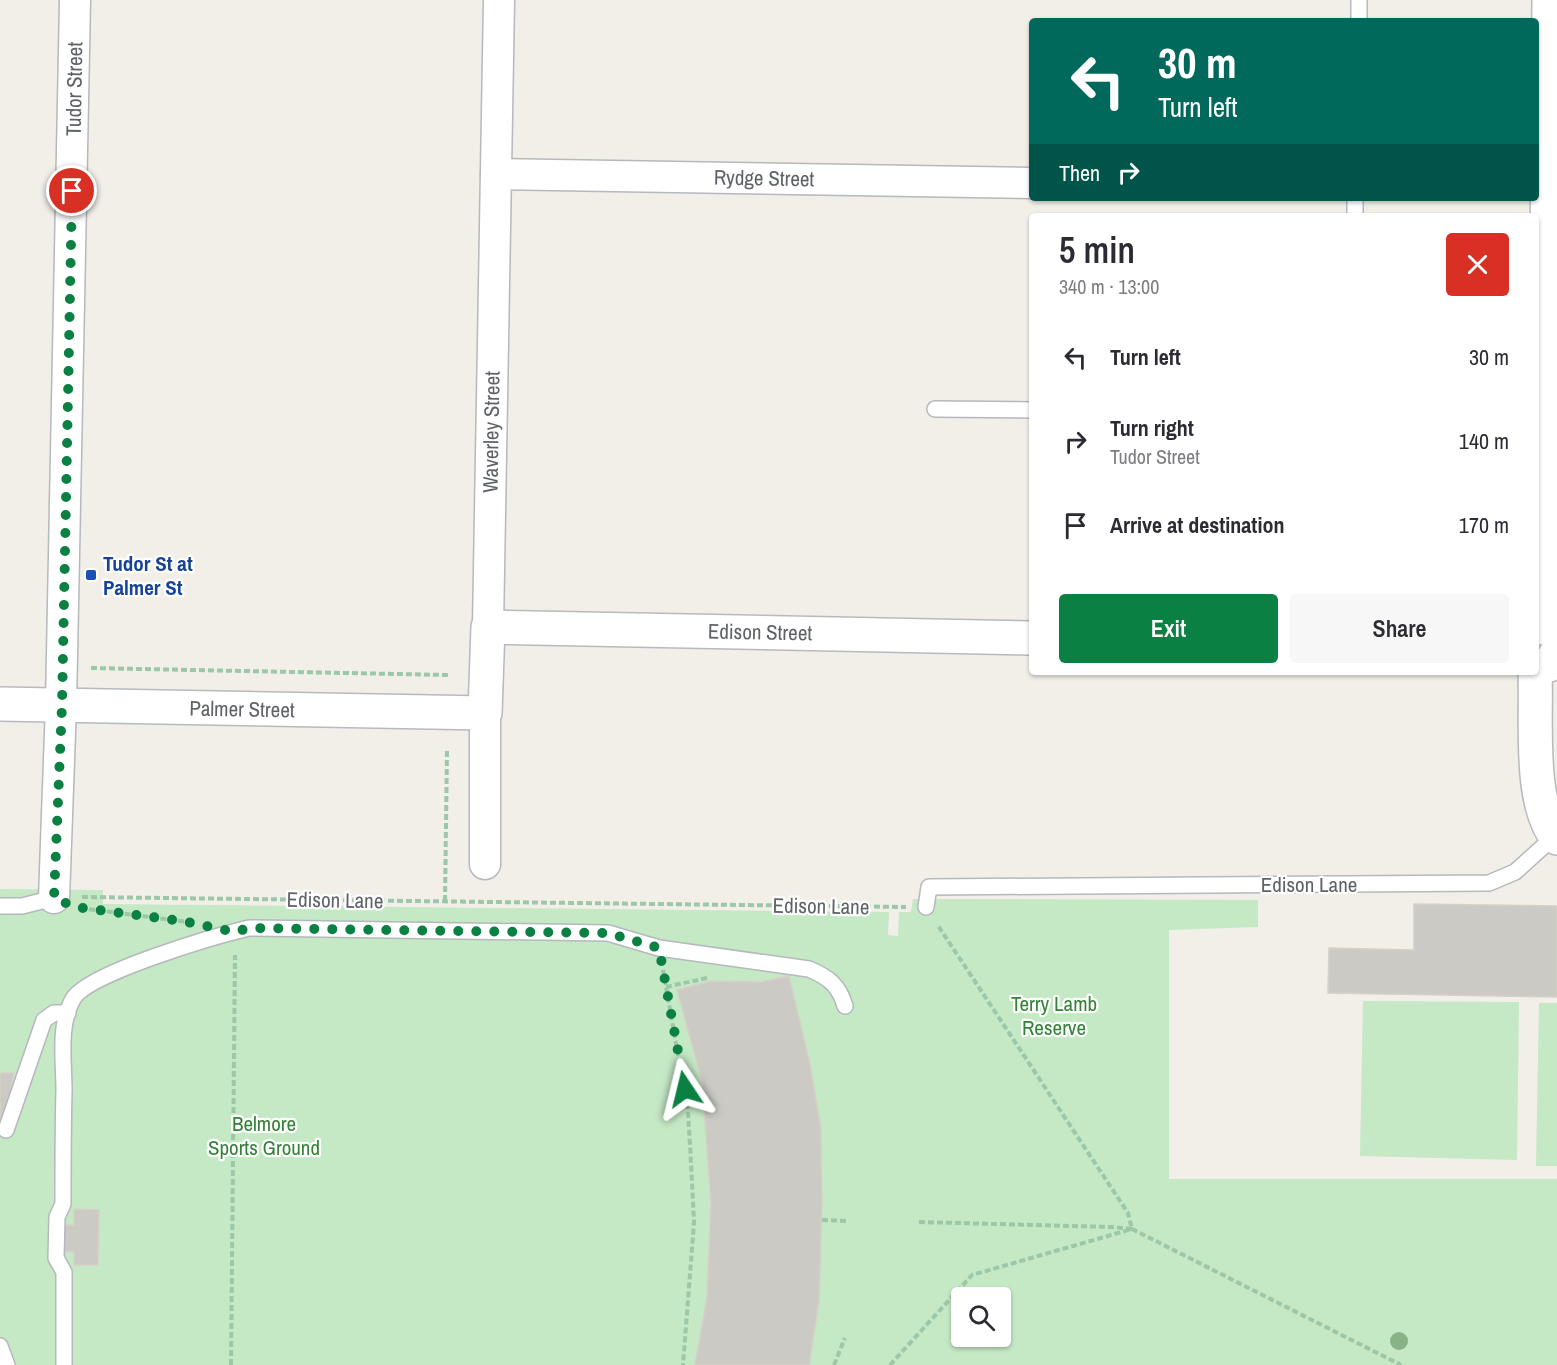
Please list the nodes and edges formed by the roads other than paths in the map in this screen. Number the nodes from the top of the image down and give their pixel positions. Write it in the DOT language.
graph roads {
  1 [pos="75,0"];
  2 [pos="499,0"];
  3 [pos="1359,0"];
  4 [pos="1549,0"];
  5 [pos="1359,18"];
  6 [pos="496,174"];
  7 [pos="1029,183"];
  8 [pos="1541,188"];
  9 [pos="935,409"];
  10 [pos="1029,410"];
  11 [pos="488,627"];
  12 [pos="1029,638"];
  13 [pos="1549,638"];
  14 [pos="1539,669"];
  15 [pos="1536,675"];
  16 [pos="0,704"];
  17 [pos="62,705"];
  18 [pos="485,713"];
  19 [pos="1556,837"];
  20 [pos="484,864"];
  21 [pos="54,898"];
  22 [pos="0,906"];
  23 [pos="926,907"];
  24 [pos="845,1005"];
  25 [pos="68,1013"];
  26 [pos="6,1130"];
  27 [pos="0,1346"];
  28 [pos="7,1365"];
  29 [pos="64,1365"];
  1 -- 17 [label="street, Tudor Street"];
  2 -- 6 [label="street, Waverley Street"];
  3 -- 5 [label="lane"];
  4 -- 8 [label="street"];
  6 -- 7 [label="street, Rydge Street"];
  6 -- 11 [label="street, Waverley Street"];
  8 -- 13 [label="street"];
  9 -- 10 [label="lane"];
  11 -- 12 [label="street, Edison Street"];
  11 -- 18 [label="street, Waverley Street"];
  13 -- 14 [label="street"];
  15 -- 19 [label="street"];
  16 -- 17 [label="street, Palmer Street"];
  17 -- 18 [label="street, Palmer Street"];
  17 -- 21 [label="street, Tudor Street"];
  18 -- 20 [label="street, Waverley Street"];
  19 -- 23 [label="lane, Edison Lane"];
  21 -- 22 [label="lane"];
  24 -- 25 [label="lane"];
  25 -- 26 [label="lane"];
  25 -- 29 [label="lane"];
  27 -- 28 [label="lane"];
}
